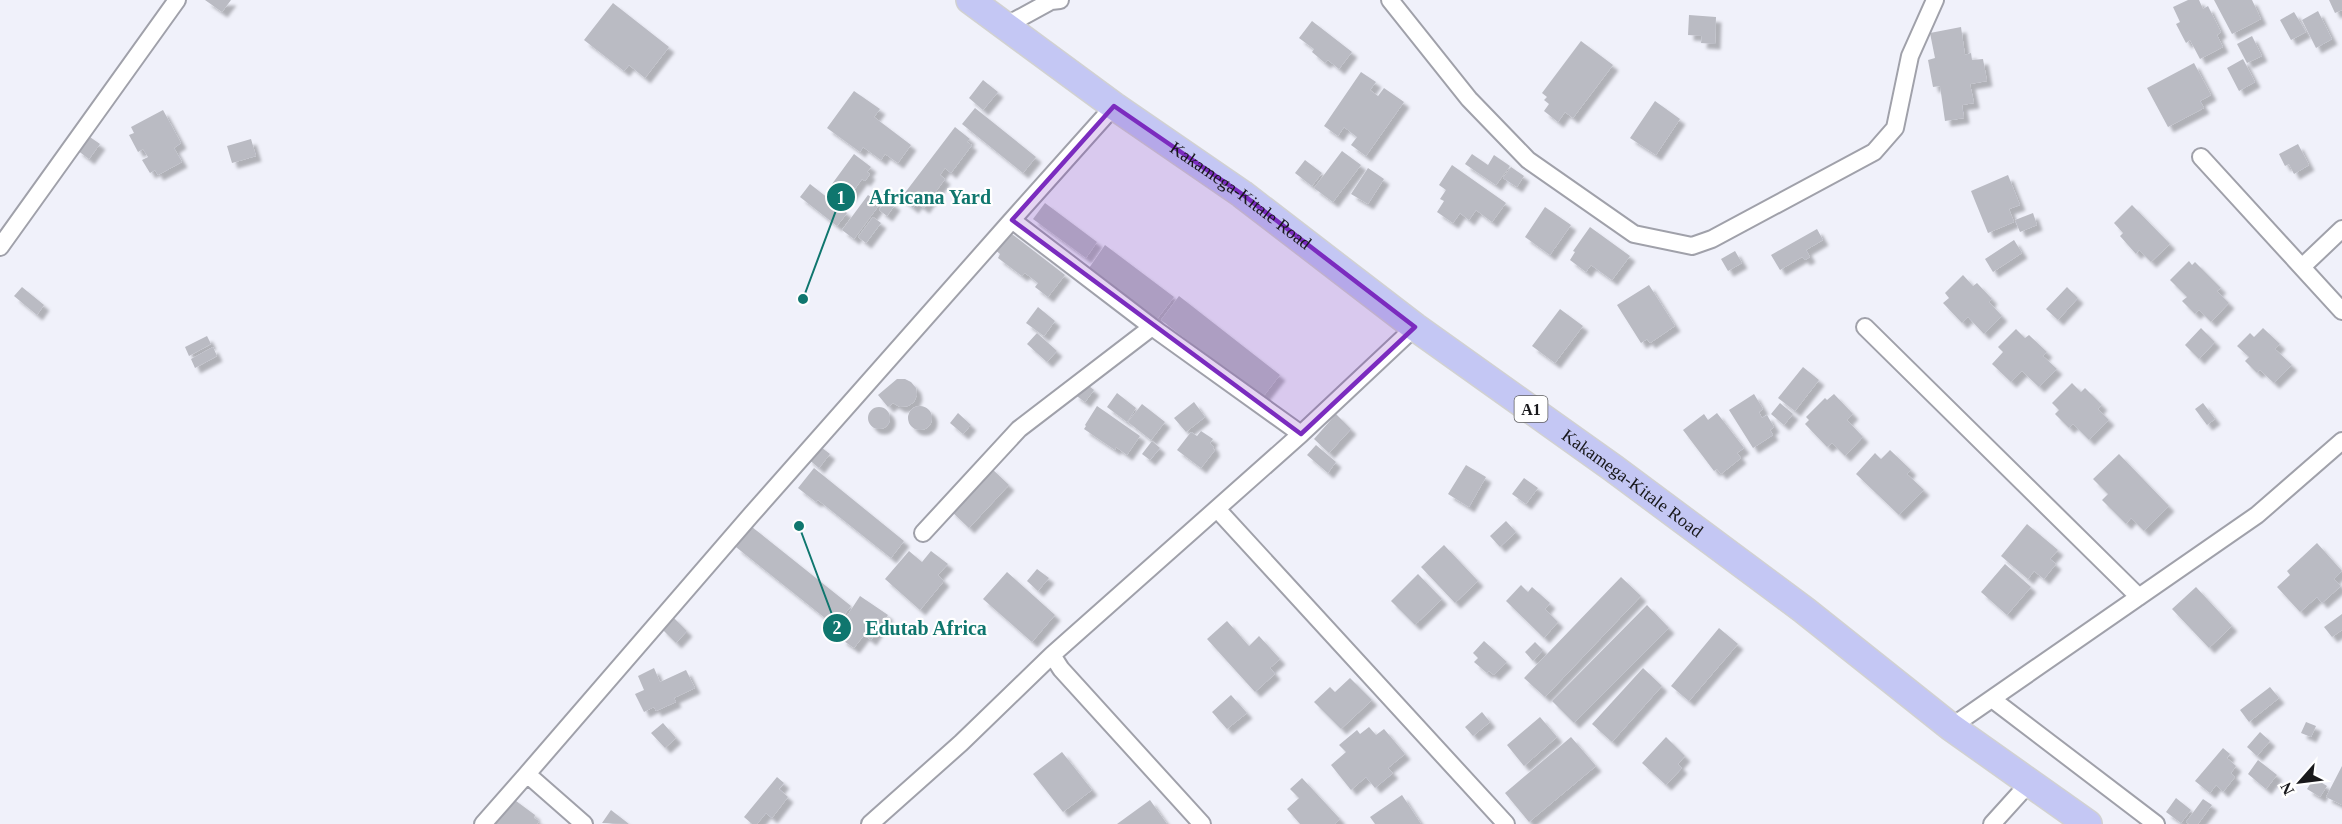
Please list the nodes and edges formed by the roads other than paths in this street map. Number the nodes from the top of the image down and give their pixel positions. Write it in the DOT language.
graph roads {
  1 [pos="177,0"];
  2 [pos="970,0"];
  3 [pos="1060,0"];
  4 [pos="1390,0"];
  5 [pos="1935,0"];
  6 [pos="1005,26"];
  7 [pos="1114,106"];
  8 [pos="2201,158"];
  9 [pos="1012,220"];
  10 [pos="2342,229"];
  11 [pos="0,248"];
  12 [pos="2302,267"];
  13 [pos="2342,311"];
  14 [pos="1152,327"];
  15 [pos="1415,327"];
  16 [pos="1864,327"];
  17 [pos="1301,434"];
  18 [pos="2342,441"];
  19 [pos="1217,509"];
  20 [pos="923,534"];
  21 [pos="2139,597"];
  22 [pos="1052,656"];
  23 [pos="1992,699"];
  24 [pos="1951,727"];
  25 [pos="527,774"];
  26 [pos="2030,782"];
  27 [pos="483,824"];
  28 [pos="584,824"];
  29 [pos="870,824"];
  30 [pos="1202,824"];
  31 [pos="1506,824"];
  32 [pos="1992,824"];
  33 [pos="2088,824"];
  34 [pos="2156,824"];
  1 -- 11 [label="street"];
  2 -- 6 [label="highway, Kakamega-Kitale Road / A1"];
  3 -- 6 [label="street"];
  4 -- 5 [label="street"];
  6 -- 7 [label="highway, Kakamega-Kitale Road / A1"];
  7 -- 9 [label="street"];
  7 -- 15 [label="highway, Kakamega-Kitale Road / A1"];
  8 -- 12 [label="street"];
  9 -- 14 [label="street"];
  9 -- 25 [label="street"];
  10 -- 12 [label="street"];
  12 -- 13 [label="street"];
  14 -- 17 [label="street"];
  14 -- 20 [label="street"];
  15 -- 17 [label="street"];
  15 -- 24 [label="highway, Kakamega-Kitale Road / A1"];
  16 -- 21 [label="street"];
  17 -- 19 [label="street"];
  18 -- 21 [label="street"];
  19 -- 22 [label="street"];
  19 -- 31 [label="street"];
  21 -- 23 [label="street"];
  22 -- 29 [label="street"];
  22 -- 30 [label="street"];
  23 -- 24 [label="street"];
  23 -- 34 [label="street"];
  24 -- 26 [label="highway, Kakamega-Kitale Road / A1"];
  25 -- 27 [label="street"];
  25 -- 28 [label="street"];
  26 -- 32 [label="street"];
  26 -- 33 [label="highway, Kakamega-Kitale Road / A1"];
}
